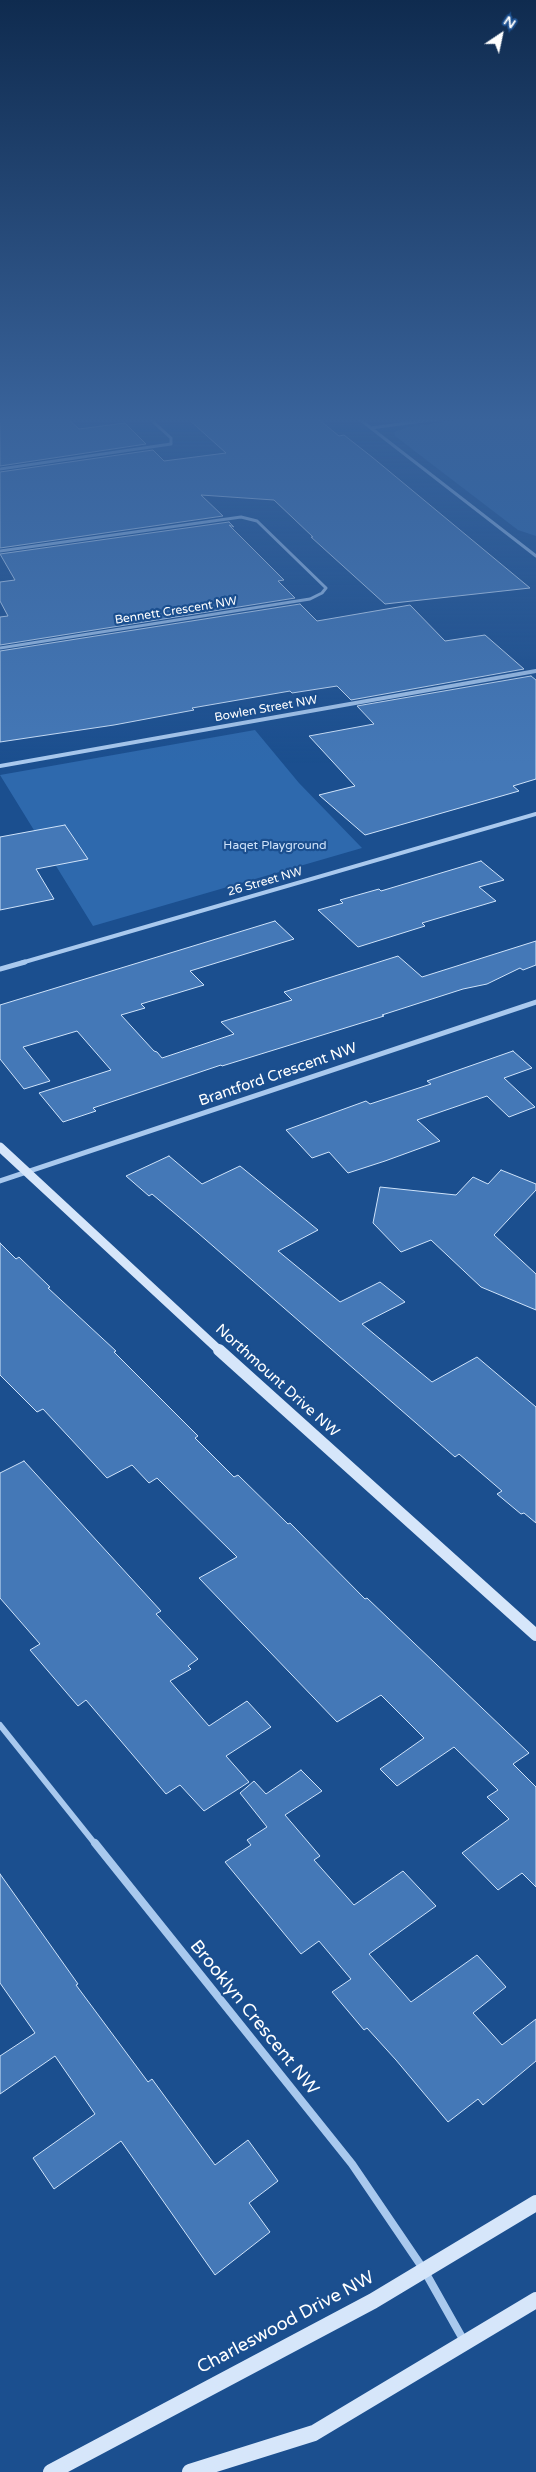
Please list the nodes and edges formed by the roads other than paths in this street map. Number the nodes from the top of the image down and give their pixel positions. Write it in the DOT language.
graph roads {
  1 [pos="125,533"];
  2 [pos="270,533"];
  3 [pos="508,533"];
  4 [pos="0,551"];
  5 [pos="536,555"];
  6 [pos="0,648"];
  7 [pos="536,671"];
  8 [pos="0,766"];
  9 [pos="536,814"];
  10 [pos="0,969"];
  11 [pos="536,1002"];
  12 [pos="0,1147"];
  13 [pos="28,1172"];
  14 [pos="0,1181"];
  15 [pos="534,1632"];
  16 [pos="0,1725"];
  17 [pos="536,2203"];
  18 [pos="424,2270"];
  19 [pos="536,2300"];
  20 [pos="466,2343"];
  21 [pos="51,2472"];
  22 [pos="190,2472"];
  1 -- 4 [label="street, Bennett Crescent NW"];
  2 -- 6 [label="street, Bennett Crescent NW"];
  3 -- 5 [label="street"];
  7 -- 8 [label="street, Bowlen Street NW"];
  9 -- 10 [label="street, 26 Street NW"];
  11 -- 13 [label="street, Brantford Crescent NW"];
  12 -- 13 [label="street, Northmount Drive NW"];
  13 -- 14 [label="street, Brantford Crescent NW"];
  13 -- 15 [label="street, Northmount Drive NW"];
  16 -- 18 [label="street, Brooklyn Crescent NW"];
  17 -- 18 [label="street, Charleswood Drive NW"];
  18 -- 20 [label="street, Brooklyn Crescent NW"];
  18 -- 21 [label="street, Charleswood Drive NW"];
  19 -- 20 [label="street"];
  20 -- 22 [label="street"];
}
